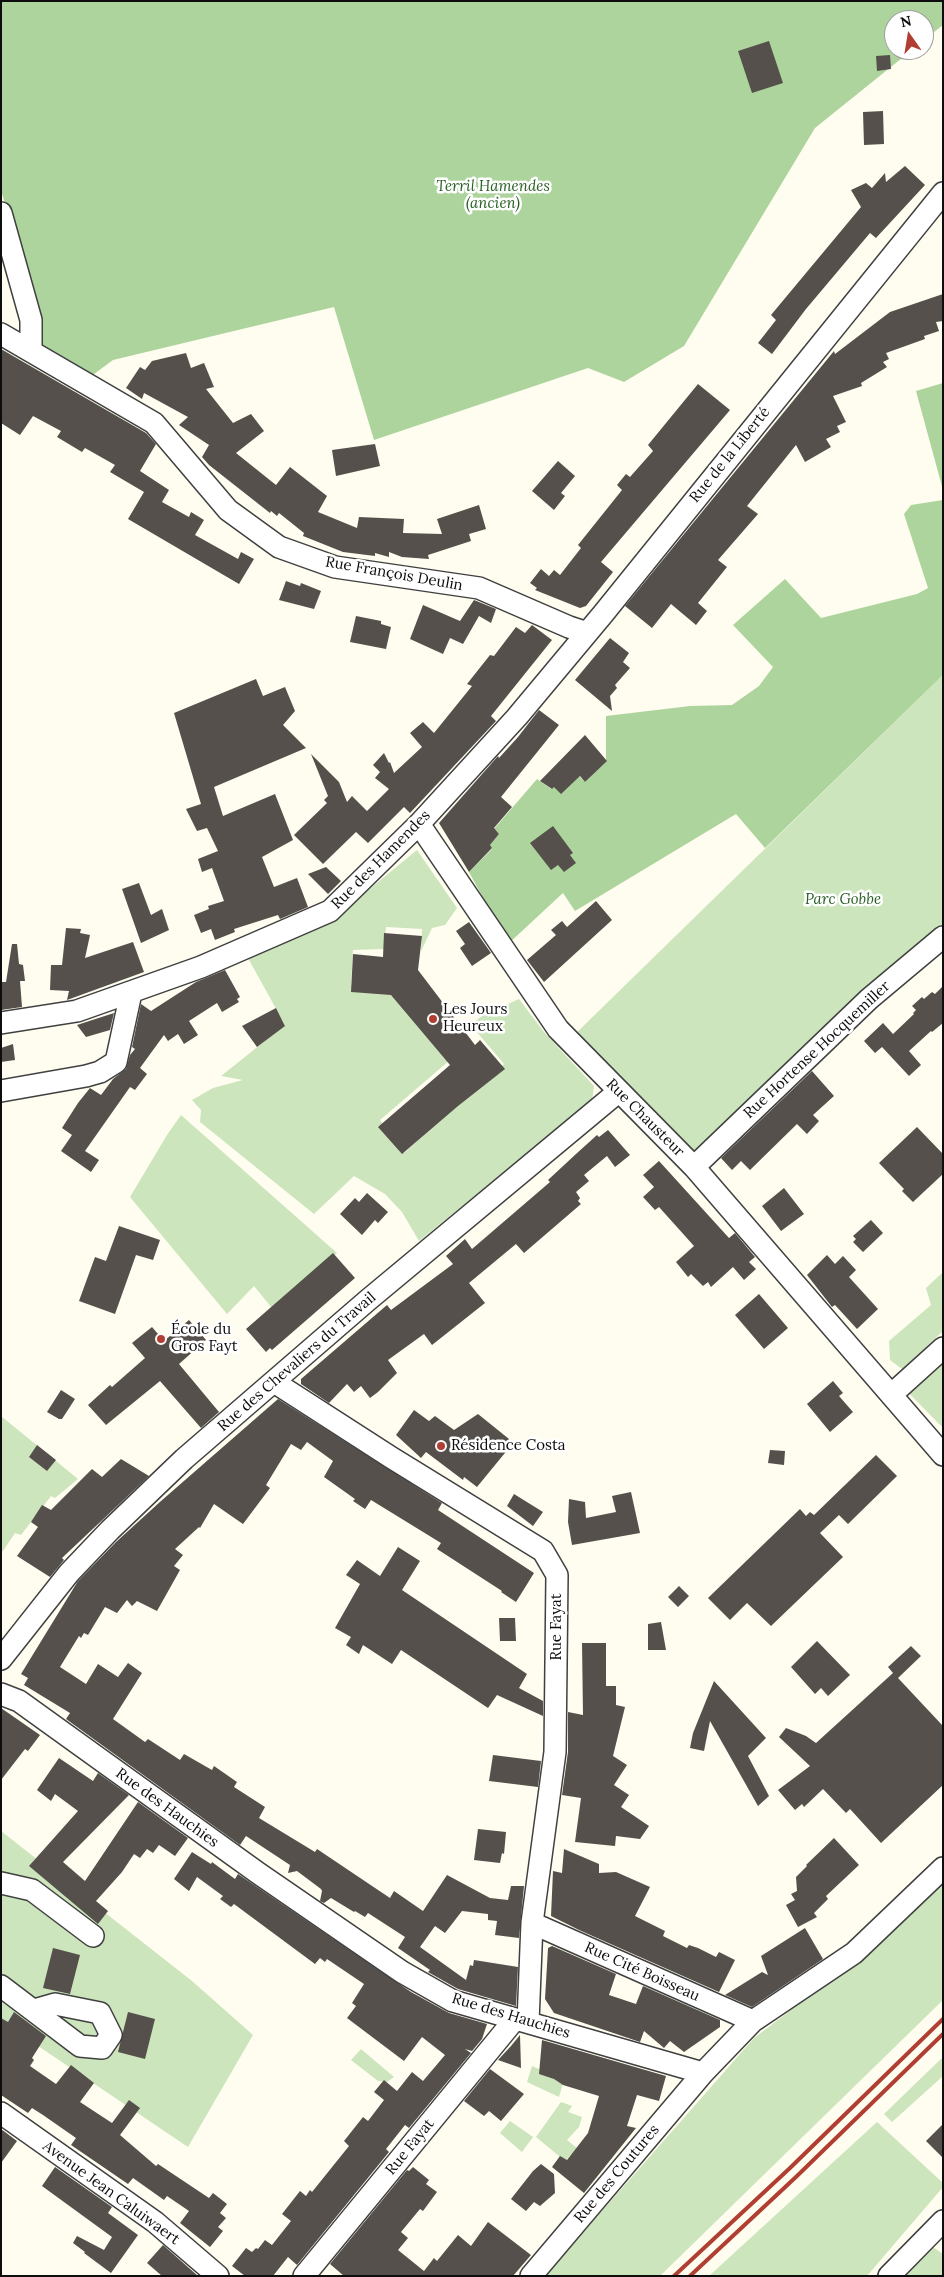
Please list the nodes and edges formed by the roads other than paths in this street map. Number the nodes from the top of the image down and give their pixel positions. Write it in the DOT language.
graph roads {
  1 [pos="943,194"];
  2 [pos="1,213"];
  3 [pos="1,334"];
  4 [pos="31,350"];
  5 [pos="587,632"];
  6 [pos="517,717"];
  7 [pos="419,824"];
  8 [pos="943,937"];
  9 [pos="131,992"];
  10 [pos="1,1023"];
  11 [pos="1,1091"];
  12 [pos="618,1092"];
  13 [pos="694,1167"];
  14 [pos="943,1348"];
  15 [pos="274,1382"];
  16 [pos="891,1395"];
  17 [pos="943,1455"];
  18 [pos="1,1658"];
  19 [pos="1,1694"];
  20 [pos="943,1868"];
  21 [pos="1,1883"];
  22 [pos="532,1923"];
  23 [pos="92,1936"];
  24 [pos="1,1986"];
  25 [pos="34,2010"];
  26 [pos="522,2020"];
  27 [pos="752,2021"];
  28 [pos="704,2073"];
  29 [pos="1,2114"];
  30 [pos="943,2221"];
  31 [pos="218,2276"];
  32 [pos="304,2276"];
  33 [pos="531,2276"];
  34 [pos="888,2276"];
  1 -- 5 [label="street, Rue de la Liberté"];
  2 -- 4 [label="street"];
  3 -- 4 [label="street, Rue François Deulin"];
  4 -- 5 [label="street, Rue François Deulin"];
  5 -- 6 [label="street, Rue de la Liberté"];
  6 -- 7 [label="street, Rue des Hamendes"];
  7 -- 9 [label="street, Rue des Hamendes"];
  7 -- 12 [label="street, Rue Chausteur"];
  8 -- 13 [label="street, Rue Hortense Hocquemiller"];
  9 -- 10 [label="street, Rue des Hamendes"];
  9 -- 11 [label="street"];
  12 -- 13 [label="street, Rue Chausteur"];
  12 -- 15 [label="street, Rue des Chevaliers du Travail"];
  13 -- 16 [label="street, Rue Chausteur"];
  14 -- 16 [label="street"];
  15 -- 18 [label="street, Rue des Chevaliers du Travail"];
  15 -- 22 [label="street, Rue Fayat"];
  16 -- 17 [label="street, Rue Chausteur"];
  19 -- 26 [label="street, Rue des Hauchies"];
  20 -- 27 [label="street"];
  21 -- 23 [label="street"];
  22 -- 26 [label="street, Rue Fayat"];
  22 -- 27 [label="street, Rue Cité Boisseau"];
  24 -- 25 [label="street"];
  26 -- 28 [label="street, Rue des Hauchies"];
  26 -- 32 [label="street, Rue Fayat"];
  27 -- 28 [label="street"];
  28 -- 33 [label="street, Rue des Coutures"];
  29 -- 31 [label="street, Avenue Jean Caluiwaert"];
  30 -- 34 [label="street"];
}
